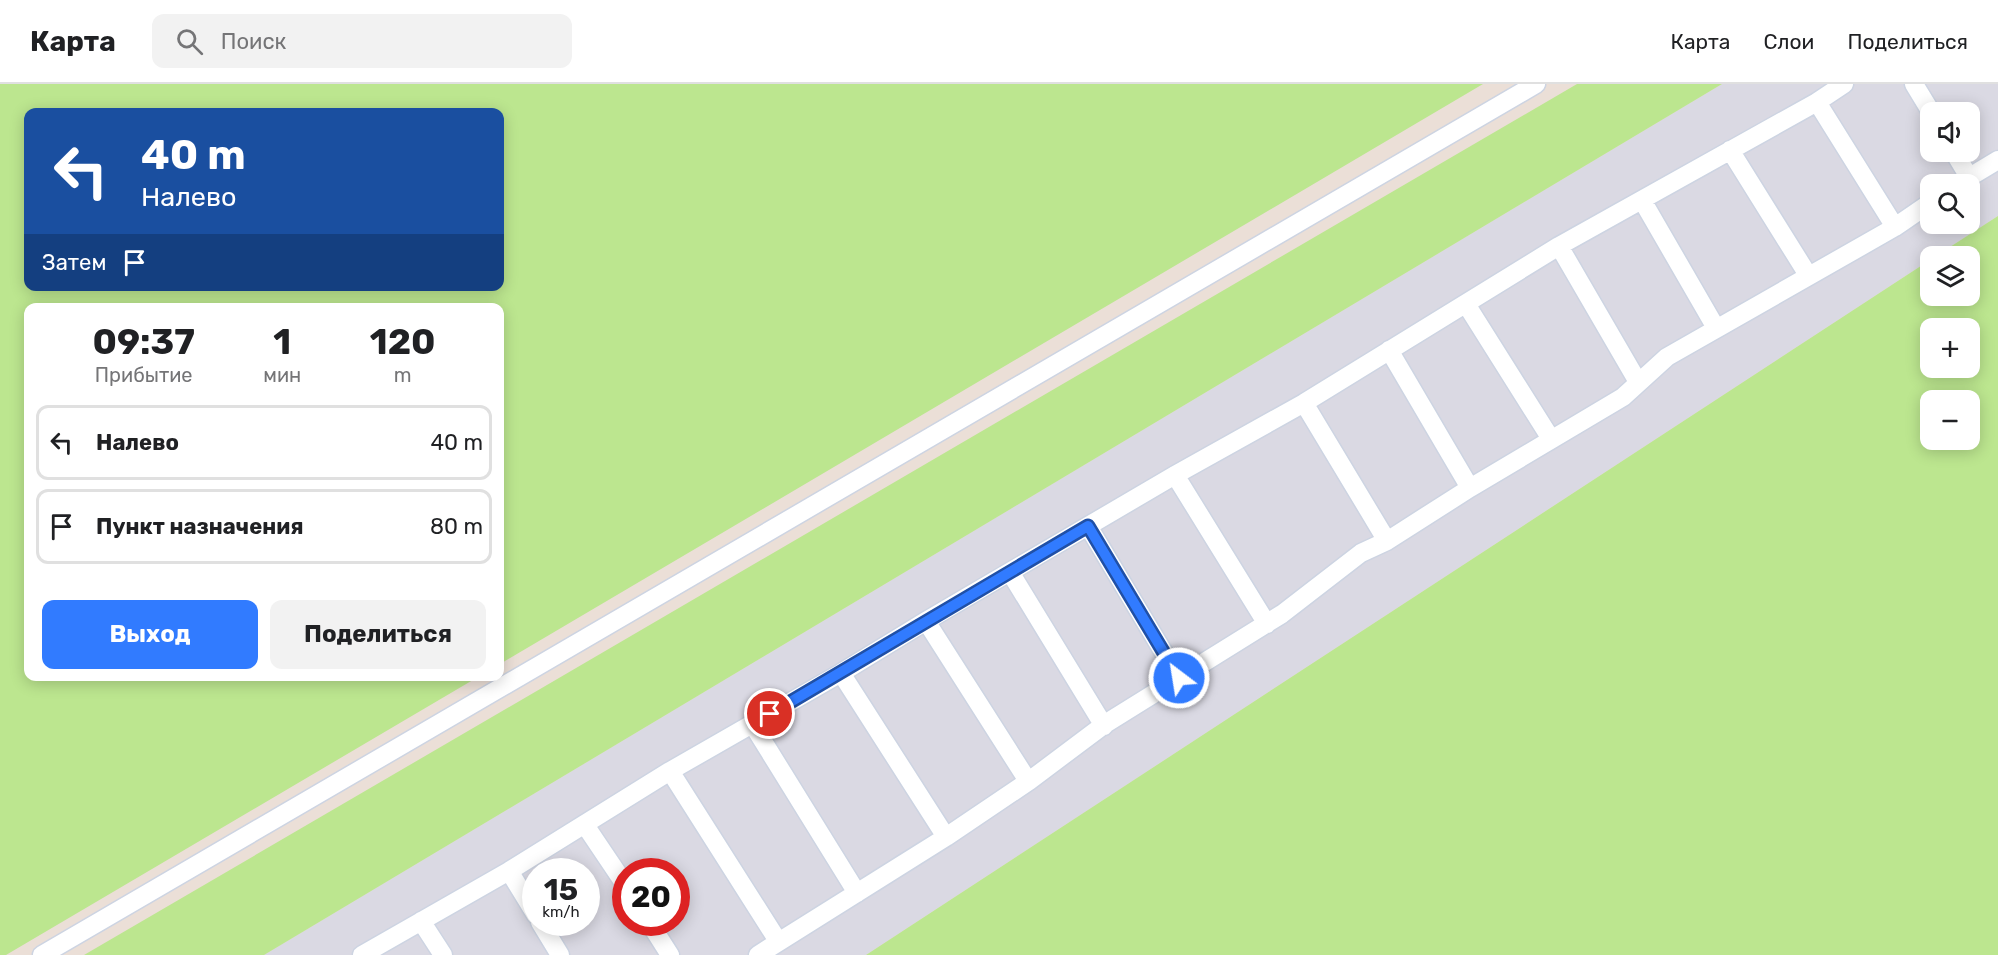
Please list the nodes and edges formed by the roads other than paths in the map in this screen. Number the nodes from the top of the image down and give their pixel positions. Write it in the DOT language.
graph roads {
  1 [pos="1536,84"];
  2 [pos="1844,84"];
  3 [pos="1914,84"];
  4 [pos="1817,102"];
  5 [pos="1925,102"];
  6 [pos="1730,150"];
  7 [pos="1998,160"];
  8 [pos="1975,174"];
  9 [pos="1642,200"];
  10 [pos="1920,210"];
  11 [pos="1895,227"];
  12 [pos="1559,246"];
  13 [pos="1808,275"];
  14 [pos="1466,304"];
  15 [pos="1716,328"];
  16 [pos="1389,350"];
  17 [pos="1638,382"];
  18 [pos="1304,403"];
  19 [pos="1551,439"];
  20 [pos="1175,476"];
  21 [pos="1470,488"];
  22 [pos="1088,526"];
  23 [pos="1387,541"];
  24 [pos="1010,572"];
  25 [pos="926,621"];
  26 [pos="1267,624"];
  27 [pos="841,673"];
  28 [pos="1179,678"];
  29 [pos="753,725"];
  30 [pos="1104,726"];
  31 [pos="670,771"];
  32 [pos="1028,782"];
  33 [pos="585,825"];
  34 [pos="946,837"];
  35 [pos="612,865"];
  36 [pos="509,871"];
  37 [pos="522,892"];
  38 [pos="857,893"];
  39 [pos="421,921"];
  40 [pos="548,936"];
  41 [pos="658,936"];
  42 [pos="778,941"];
  43 [pos="367,954"];
  44 [pos="42,955"];
  45 [pos="443,955"];
  46 [pos="560,955"];
  47 [pos="670,955"];
  48 [pos="758,955"];
  1 -- 44 [label="lane"];
  2 -- 4 [label="lane"];
  3 -- 5 [label="lane"];
  4 -- 6 [label="lane"];
  4 -- 11 [label="lane"];
  6 -- 9 [label="lane"];
  6 -- 13 [label="lane"];
  7 -- 8 [label="lane"];
  9 -- 12 [label="lane"];
  9 -- 15 [label="lane"];
  10 -- 11 [label="lane"];
  11 -- 13 [label="lane"];
  12 -- 14 [label="lane"];
  12 -- 17 [label="lane"];
  13 -- 15 [label="lane"];
  14 -- 16 [label="lane"];
  14 -- 19 [label="lane"];
  15 -- 17 [label="lane"];
  16 -- 18 [label="lane"];
  16 -- 21 [label="lane"];
  17 -- 19 [label="lane"];
  18 -- 20 [label="lane"];
  18 -- 23 [label="lane"];
  19 -- 21 [label="lane"];
  20 -- 22 [label="lane"];
  20 -- 26 [label="lane"];
  21 -- 23 [label="lane"];
  22 -- 24 [label="lane"];
  22 -- 28 [label="lane"];
  23 -- 26 [label="lane"];
  24 -- 25 [label="lane"];
  24 -- 30 [label="lane"];
  25 -- 27 [label="lane"];
  25 -- 32 [label="lane"];
  26 -- 28 [label="lane"];
  27 -- 29 [label="lane"];
  27 -- 34 [label="lane"];
  28 -- 30 [label="lane"];
  29 -- 31 [label="lane"];
  29 -- 38 [label="lane"];
  30 -- 32 [label="lane"];
  31 -- 33 [label="lane"];
  31 -- 42 [label="lane"];
  32 -- 34 [label="lane"];
  33 -- 35 [label="lane"];
  33 -- 36 [label="lane"];
  34 -- 38 [label="lane"];
  36 -- 37 [label="lane"];
  36 -- 39 [label="lane"];
  38 -- 42 [label="lane"];
  39 -- 43 [label="lane"];
  39 -- 45 [label="lane"];
  40 -- 46 [label="lane"];
  41 -- 47 [label="lane"];
  42 -- 48 [label="lane"];
}
